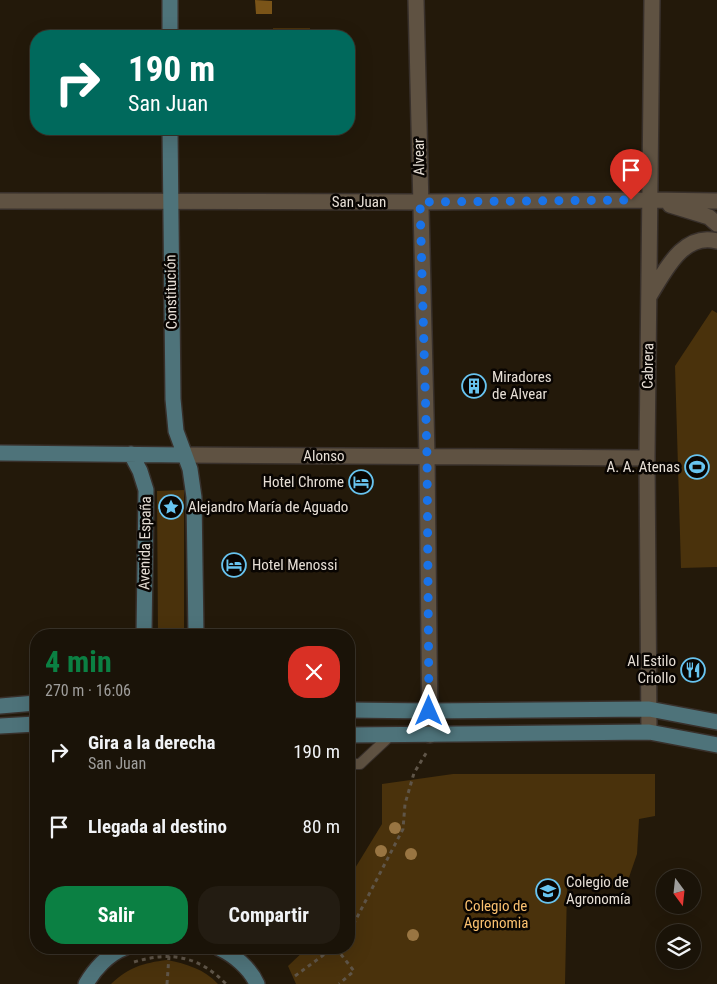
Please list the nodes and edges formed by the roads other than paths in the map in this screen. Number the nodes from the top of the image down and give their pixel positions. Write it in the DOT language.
graph roads {
  1 [pos="170,0"];
  2 [pos="416,0"];
  3 [pos="652,0"];
  4 [pos="170,30"];
  5 [pos="170,135"];
  6 [pos="650,200"];
  7 [pos="0,201"];
  8 [pos="170,201"];
  9 [pos="717,201"];
  10 [pos="420,202"];
  11 [pos="717,224"];
  12 [pos="717,241"];
  13 [pos="649,296"];
  14 [pos="0,453"];
  15 [pos="130,454"];
  16 [pos="184,455"];
  17 [pos="427,456"];
  18 [pos="647,458"];
  19 [pos="144,629"];
  20 [pos="196,629"];
  21 [pos="30,704"];
  22 [pos="0,706"];
  23 [pos="649,709"];
  24 [pos="355,710"];
  25 [pos="429,711"];
  26 [pos="717,722"];
  27 [pos="30,724"];
  28 [pos="0,726"];
  29 [pos="649,732"];
  30 [pos="355,735"];
  31 [pos="391,735"];
  32 [pos="430,735"];
  33 [pos="717,745"];
  34 [pos="355,764"];
  35 [pos="113,954"];
  36 [pos="229,954"];
  37 [pos="86,984"];
  38 [pos="258,984"];
  1 -- 4 [label="main road"];
  2 -- 10 [label="street, Alvear"];
  3 -- 6 [label="street, Cabrera"];
  5 -- 8 [label="main road, Constitución"];
  6 -- 9 [label="street, San Juan"];
  6 -- 10 [label="street, San Juan"];
  6 -- 11 [label="street"];
  6 -- 13 [label="street, Cabrera"];
  7 -- 8 [label="street, San Juan"];
  8 -- 10 [label="street, San Juan"];
  8 -- 16 [label="main road, Constitución"];
  10 -- 17 [label="street, Alvear"];
  12 -- 13 [label="street"];
  13 -- 18 [label="street, Cabrera"];
  14 -- 15 [label="main road, Alonso"];
  15 -- 16 [label="main road, Alonso"];
  15 -- 19 [label="main road, Avenida España"];
  16 -- 17 [label="street, Alonso"];
  16 -- 20 [label="main road"];
  17 -- 18 [label="street, Alonso"];
  17 -- 25 [label="street, Alvear"];
  18 -- 23 [label="street, Cabrera"];
  21 -- 22 [label="main road"];
  23 -- 25 [label="main road"];
  23 -- 26 [label="main road"];
  23 -- 29 [label="street, Cabrera"];
  24 -- 25 [label="main road"];
  25 -- 32 [label="street, Alvear"];
  27 -- 28 [label="main road"];
  29 -- 32 [label="main road"];
  29 -- 33 [label="main road"];
  30 -- 31 [label="main road"];
  31 -- 32 [label="main road"];
  31 -- 34 [label="lane"];
  35 -- 37 [label="main road"];
  36 -- 38 [label="main road"];
}
